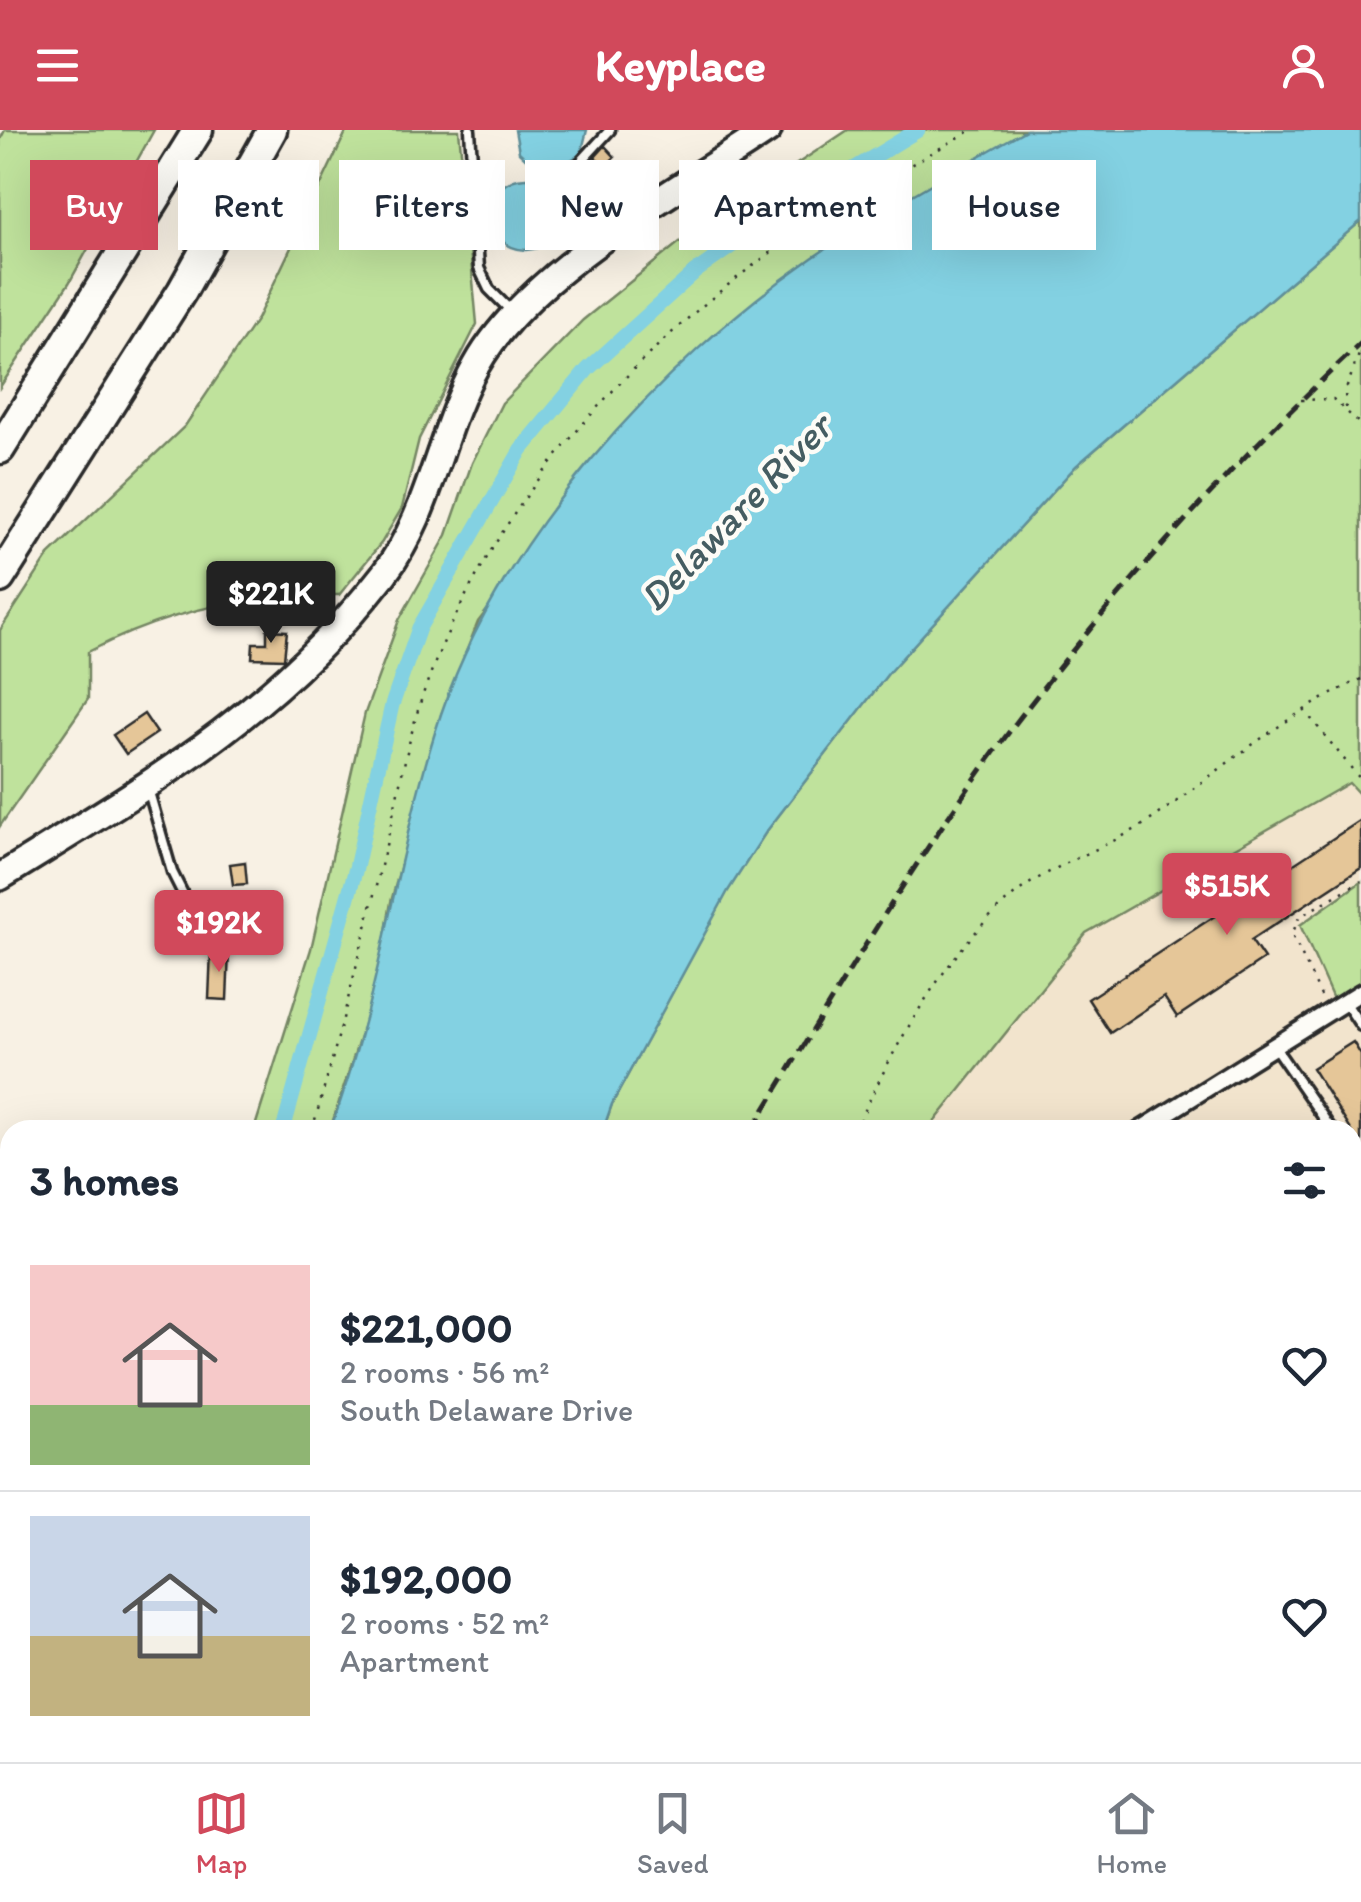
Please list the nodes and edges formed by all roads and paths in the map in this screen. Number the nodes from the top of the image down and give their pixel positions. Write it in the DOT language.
graph roads {
  1 [pos="198,130"];
  2 [pos="272,130"];
  3 [pos="470,130"];
  4 [pos="610,130"];
  5 [pos="768,130"];
  6 [pos="972,130"];
  7 [pos="582,160"];
  8 [pos="514,314"];
  9 [pos="1361,350"];
  10 [pos="1300,400"];
  11 [pos="1346,410"];
  12 [pos="1361,424"];
  13 [pos="0,450"];
  14 [pos="0,578"];
  15 [pos="1361,680"];
  16 [pos="1304,708"];
  17 [pos="1361,780"];
  18 [pos="147,785"];
  19 [pos="0,877"];
  20 [pos="1361,882"];
  21 [pos="202,932"];
  22 [pos="1361,992"];
  23 [pos="1346,1002"];
  24 [pos="1330,1012"];
  25 [pos="1361,1026"];
  26 [pos="1274,1046"];
  27 [pos="315,1120"];
  28 [pos="860,1120"];
  29 [pos="1156,1120"];
  30 [pos="1325,1120"];
  1 -- 13 [label="highway"];
  2 -- 14 [label="highway"];
  3 -- 8 [label="lane"];
  4 -- 7 [label="lane"];
  5 -- 8 [label="highway"];
  6 -- 27 [label="path"];
  8 -- 18 [label="highway"];
  9 -- 11 [label="path"];
  10 -- 11 [label="path"];
  11 -- 12 [label="path"];
  15 -- 16 [label="path"];
  16 -- 17 [label="path"];
  16 -- 28 [label="path"];
  18 -- 19 [label="highway"];
  18 -- 21 [label="lane"];
  20 -- 24 [label="path"];
  22 -- 23 [label="street"];
  23 -- 24 [label="street"];
  23 -- 25 [label="lane"];
  24 -- 26 [label="street"];
  26 -- 29 [label="street"];
  26 -- 30 [label="lane"];
}
